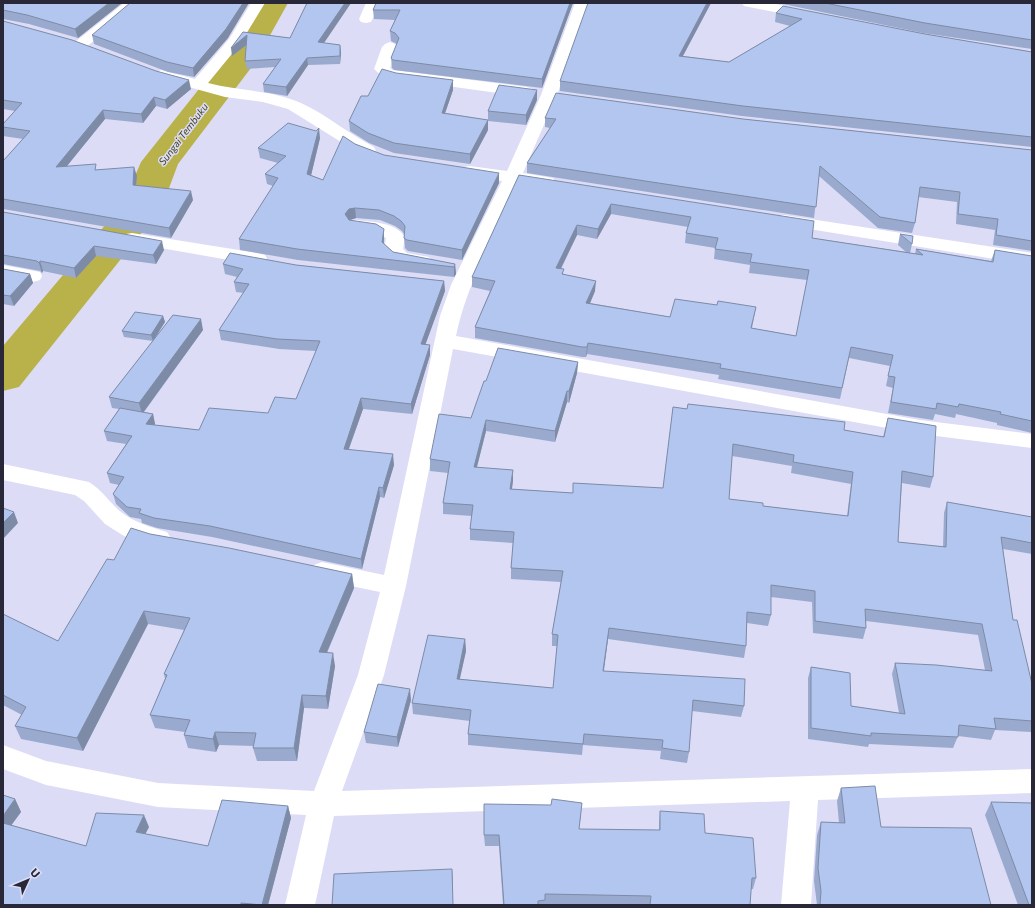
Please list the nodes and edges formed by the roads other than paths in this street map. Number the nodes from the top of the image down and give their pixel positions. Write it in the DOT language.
graph roads {
  1 [pos="133,3"];
  2 [pos="258,3"];
  3 [pos="373,3"];
  4 [pos="582,3"];
  5 [pos="749,3"];
  6 [pos="822,18"];
  7 [pos="366,20"];
  8 [pos="66,40"];
  9 [pos="80,45"];
  10 [pos="390,47"];
  11 [pos="95,50"];
  12 [pos="146,70"];
  13 [pos="202,85"];
  14 [pos="557,96"];
  15 [pos="386,158"];
  16 [pos="457,170"];
  17 [pos="512,177"];
  18 [pos="560,184"];
  19 [pos="764,217"];
  20 [pos="356,225"];
  21 [pos="113,235"];
  22 [pos="1032,259"];
  23 [pos="277,263"];
  24 [pos="3,271"];
  25 [pos="454,274"];
  26 [pos="33,276"];
  27 [pos="446,342"];
  28 [pos="1032,441"];
  29 [pos="3,472"];
  30 [pos="181,542"];
  31 [pos="302,567"];
  32 [pos="394,586"];
  33 [pos="3,757"];
  34 [pos="1032,781"];
  35 [pos="805,788"];
  36 [pos="323,804"];
  37 [pos="300,905"];
  38 [pos="796,905"];
  1 -- 9 [label="street"];
  2 -- 13 [label="street"];
  3 -- 7 [label="street"];
  4 -- 14 [label="street"];
  5 -- 6 [label="street"];
  8 -- 9 [label="street"];
  9 -- 11 [label="street"];
  10 -- 14 [label="street"];
  12 -- 13 [label="street"];
  13 -- 15 [label="street"];
  14 -- 17 [label="street"];
  16 -- 17 [label="street"];
  17 -- 18 [label="street"];
  17 -- 25 [label="street"];
  19 -- 22 [label="street"];
  20 -- 25 [label="street"];
  21 -- 23 [label="street"];
  24 -- 26 [label="street"];
  25 -- 27 [label="street"];
  27 -- 28 [label="street"];
  27 -- 32 [label="street"];
  29 -- 30 [label="street"];
  31 -- 32 [label="street"];
  32 -- 36 [label="street"];
  33 -- 36 [label="street"];
  34 -- 35 [label="street"];
  35 -- 36 [label="street"];
  35 -- 38 [label="street"];
  36 -- 37 [label="street"];
}
